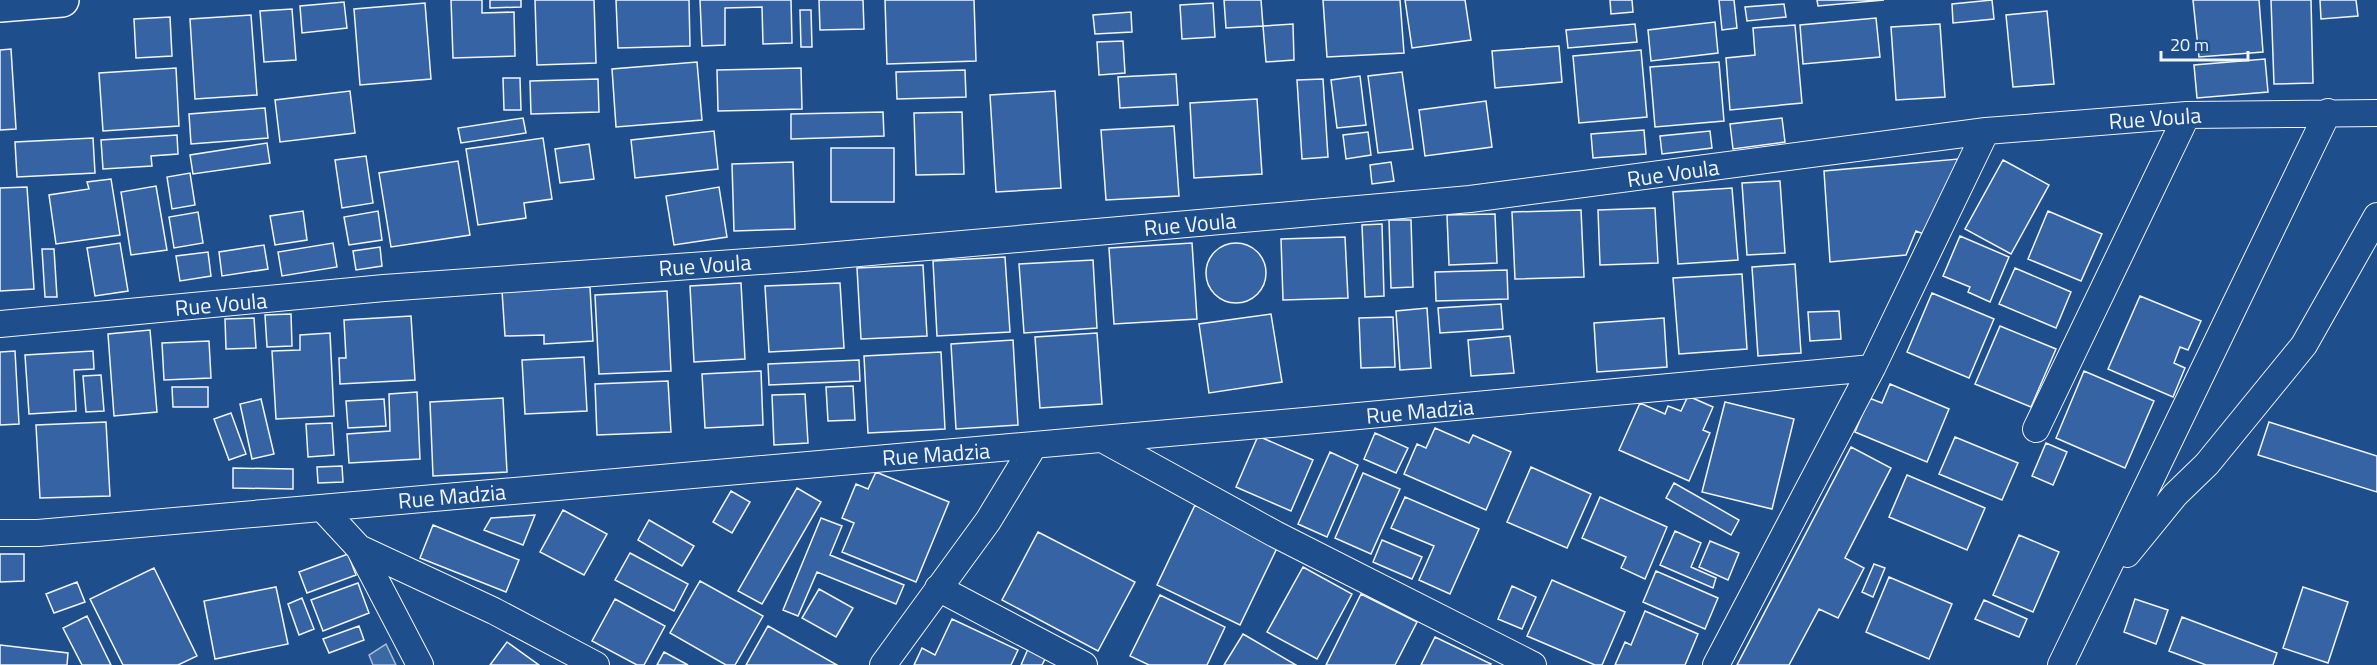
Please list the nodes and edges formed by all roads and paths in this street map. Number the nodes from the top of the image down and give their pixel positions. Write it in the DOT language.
graph roads {
  1 [pos="62,0"];
  2 [pos="0,4"];
  3 [pos="2328,112"];
  4 [pos="2377,113"];
  5 [pos="2187,115"];
  6 [pos="1986,131"];
  7 [pos="2377,216"];
  8 [pos="0,324"];
  9 [pos="1872,368"];
  10 [pos="2036,429"];
  11 [pos="1104,440"];
  12 [pos="1033,447"];
  13 [pos="322,508"];
  14 [pos="0,533"];
  15 [pos="359,548"];
  16 [pos="2104,580"];
  17 [pos="938,588"];
  18 [pos="420,665"];
  19 [pos="596,665"];
  20 [pos="883,665"];
  21 [pos="1084,665"];
  22 [pos="1533,665"];
  23 [pos="1716,665"];
  24 [pos="2061,665"];
  1 -- 2 [label="main road"];
  3 -- 4 [label="street, Rue Voula"];
  3 -- 5 [label="street, Rue Voula"];
  3 -- 16 [label="street"];
  5 -- 6 [label="street, Rue Voula"];
  5 -- 10 [label="street"];
  6 -- 8 [label="street, Rue Voula"];
  6 -- 9 [label="street"];
  7 -- 16 [label="street"];
  9 -- 11 [label="street, Rue Madzia"];
  9 -- 23 [label="street"];
  11 -- 12 [label="street, Rue Madzia"];
  11 -- 22 [label="street"];
  12 -- 13 [label="street, Rue Madzia"];
  12 -- 17 [label="street"];
  13 -- 14 [label="street, Rue Madzia"];
  13 -- 15 [label="street"];
  15 -- 18 [label="street"];
  15 -- 19 [label="street"];
  16 -- 24 [label="street"];
  17 -- 20 [label="street"];
  17 -- 21 [label="street"];
}
